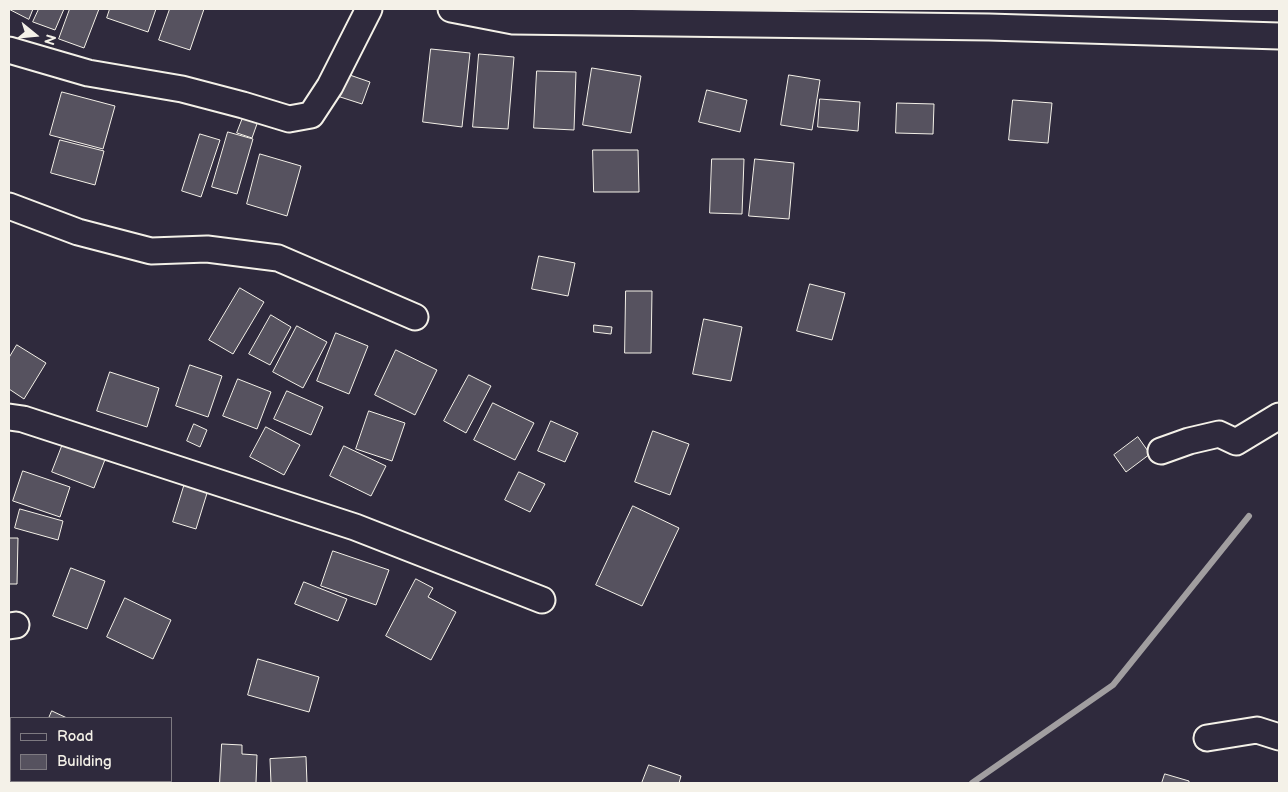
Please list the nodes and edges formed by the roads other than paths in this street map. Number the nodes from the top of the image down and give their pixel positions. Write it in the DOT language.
graph roads {
  1 [pos="369,9"];
  2 [pos="451,9"];
  3 [pos="1279,36"];
  4 [pos="9,50"];
  5 [pos="9,206"];
  6 [pos="415,318"];
  7 [pos="1279,416"];
  8 [pos="9,417"];
  9 [pos="1161,451"];
  10 [pos="542,600"];
  11 [pos="1279,737"];
  12 [pos="1206,738"];
  1 -- 4 [label="street"];
  2 -- 3 [label="street"];
  5 -- 6 [label="street"];
  7 -- 9 [label="street"];
  8 -- 10 [label="street"];
  11 -- 12 [label="street"];
}
